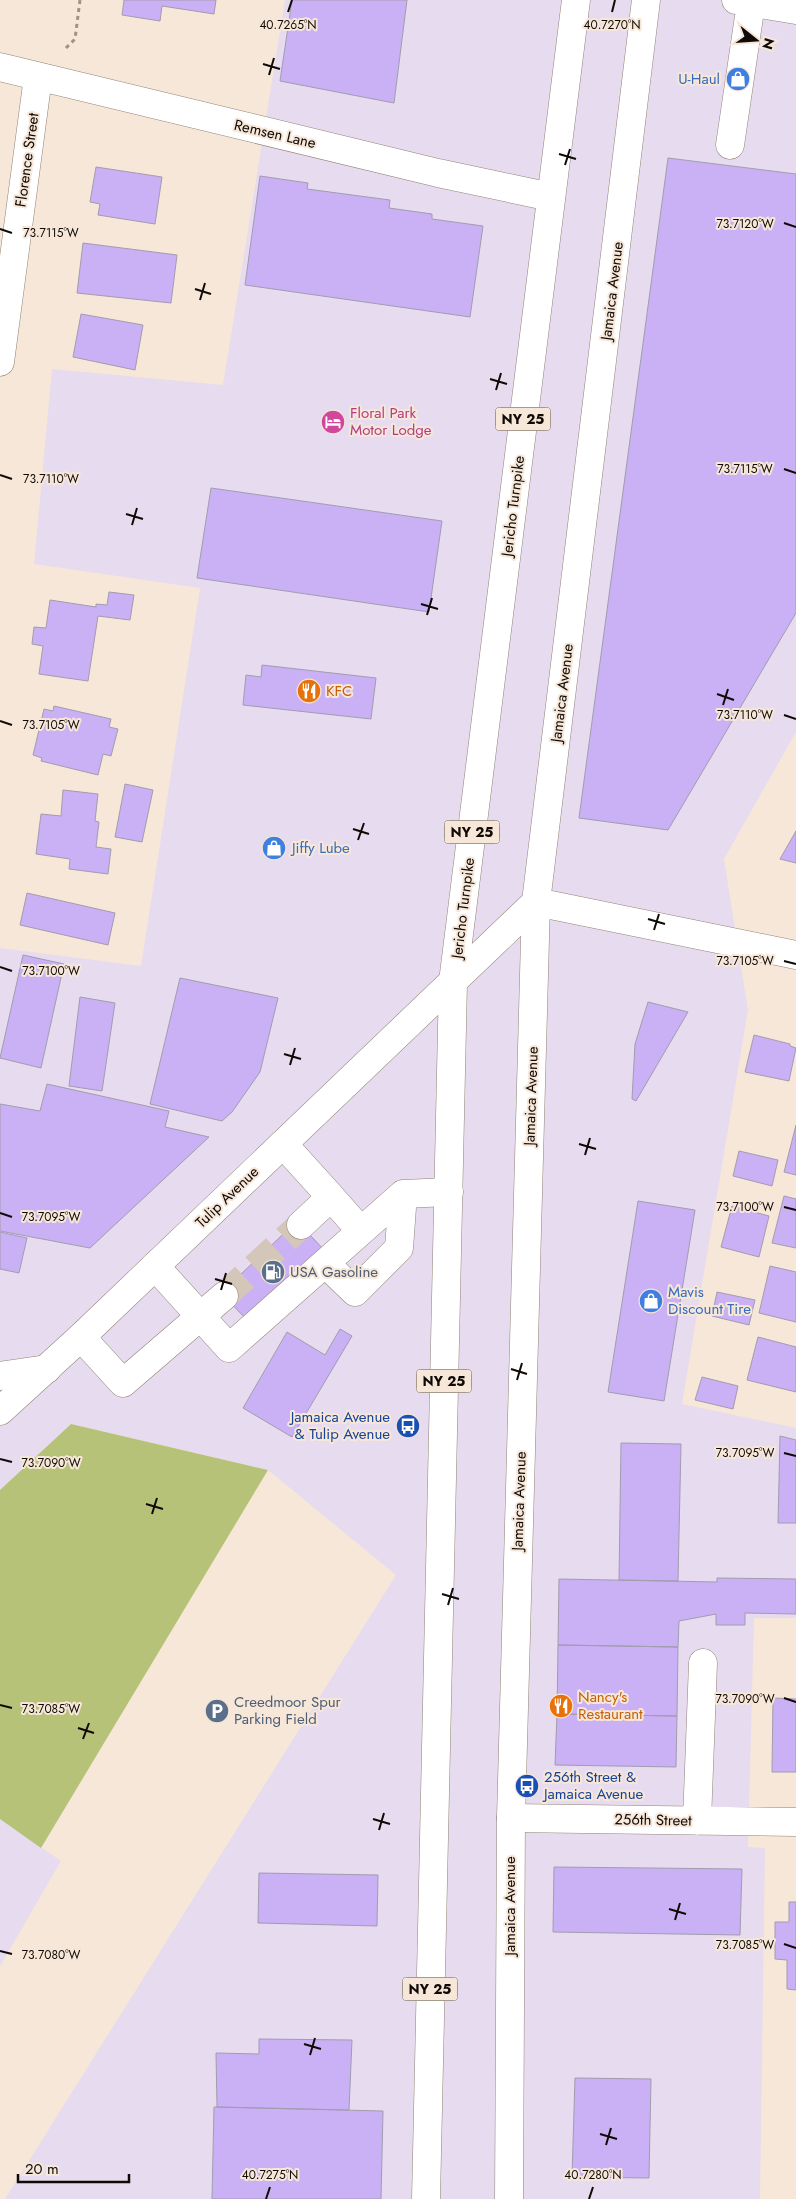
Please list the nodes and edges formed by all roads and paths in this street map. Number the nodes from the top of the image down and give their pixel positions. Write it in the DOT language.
graph roads {
  1 [pos="80,0"];
  2 [pos="576,0"];
  3 [pos="646,0"];
  4 [pos="743,1"];
  5 [pos="796,10"];
  6 [pos="0,68"];
  7 [pos="38,77"];
  8 [pos="730,145"];
  9 [pos="551,197"];
  10 [pos="0,362"];
  11 [pos="536,902"];
  12 [pos="796,955"];
  13 [pos="453,982"];
  14 [pos="283,1144"];
  15 [pos="449,1192"];
  16 [pos="403,1194"];
  17 [pos="331,1197"];
  18 [pos="301,1225"];
  19 [pos="361,1231"];
  20 [pos="325,1263"];
  21 [pos="155,1266"];
  22 [pos="224,1296"];
  23 [pos="201,1317"];
  24 [pos="81,1337"];
  25 [pos="47,1369"];
  26 [pos="0,1376"];
  27 [pos="0,1411"];
  28 [pos="703,1663"];
  29 [pos="511,1818"];
  30 [pos="697,1821"];
  31 [pos="796,1822"];
  32 [pos="426,2199"];
  33 [pos="509,2199"];
  1 -- 7 [label="path"];
  2 -- 9 [label="main road, Jericho Turnpike / NY 25"];
  3 -- 11 [label="main road, Jamaica Avenue"];
  4 -- 5 [label="main road"];
  4 -- 8 [label="main road"];
  6 -- 7 [label="main road, Remsen Lane"];
  7 -- 9 [label="main road, Remsen Lane"];
  7 -- 10 [label="main road, Florence Street"];
  9 -- 13 [label="main road, Jericho Turnpike / NY 25"];
  11 -- 12 [label="main road"];
  11 -- 13 [label="main road, Tulip Avenue"];
  11 -- 29 [label="main road, Jamaica Avenue"];
  13 -- 14 [label="main road, Tulip Avenue"];
  13 -- 15 [label="main road, NY 25"];
  14 -- 17 [label="main road"];
  14 -- 21 [label="main road, Tulip Avenue"];
  15 -- 16 [label="main road"];
  15 -- 32 [label="main road, NY 25"];
  16 -- 19 [label="main road"];
  16 -- 20 [label="main road"];
  17 -- 18 [label="main road"];
  17 -- 19 [label="main road"];
  19 -- 20 [label="main road"];
  20 -- 23 [label="main road"];
  21 -- 23 [label="main road"];
  21 -- 24 [label="main road, Tulip Avenue"];
  22 -- 23 [label="main road"];
  23 -- 24 [label="main road"];
  24 -- 25 [label="main road, Tulip Avenue"];
  25 -- 26 [label="main road"];
  25 -- 27 [label="main road, Tulip Avenue"];
  28 -- 30 [label="main road"];
  29 -- 30 [label="main road, 256th Street"];
  29 -- 33 [label="main road, Jamaica Avenue"];
  30 -- 31 [label="main road, 256th Street"];
}
